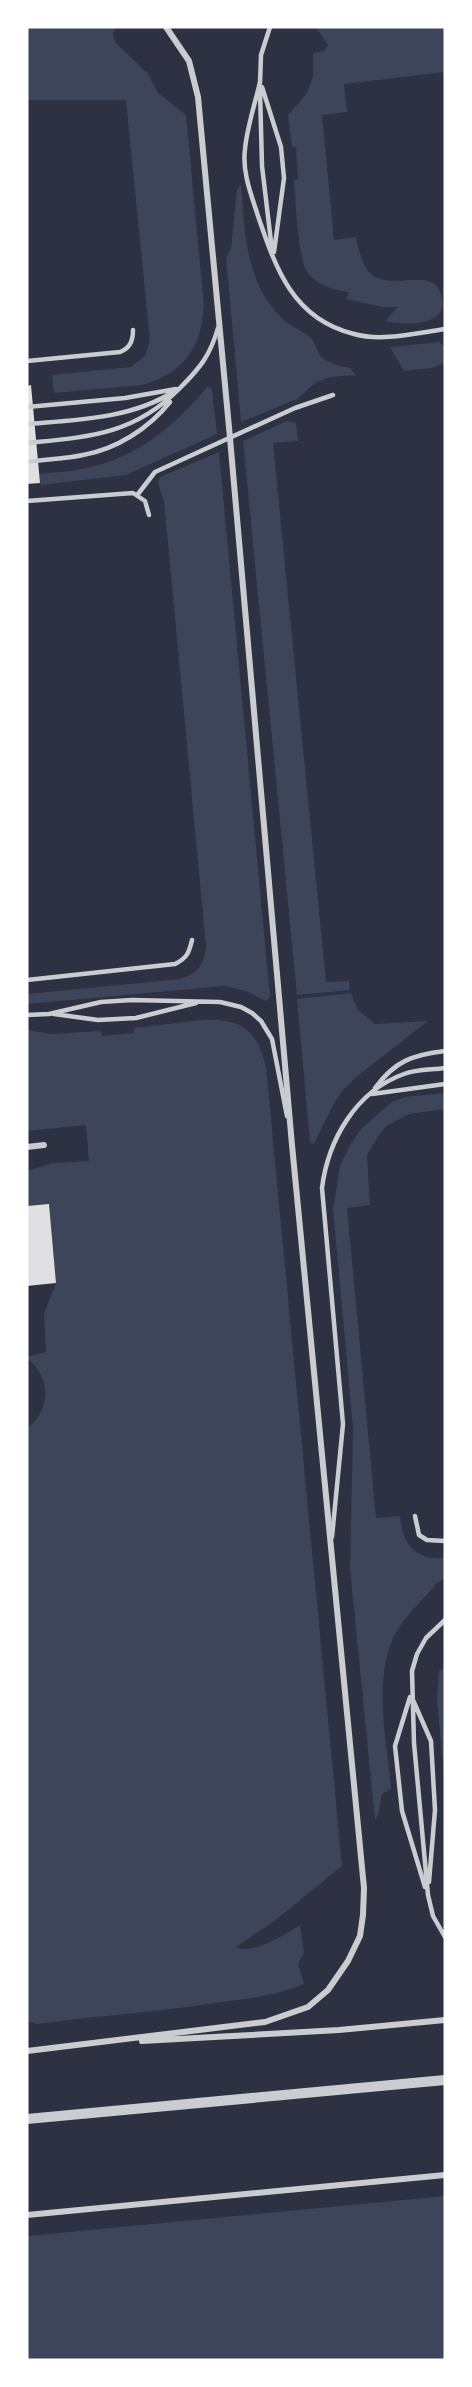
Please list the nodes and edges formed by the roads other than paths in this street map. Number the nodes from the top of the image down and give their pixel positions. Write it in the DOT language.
graph roads {
  1 [pos="166,27"];
  2 [pos="270,27"];
  3 [pos="260,82"];
  4 [pos="273,261"];
  5 [pos="219,326"];
  6 [pos="445,329"];
  7 [pos="133,330"];
  8 [pos="27,361"];
  9 [pos="180,388"];
  10 [pos="333,395"];
  11 [pos="27,407"];
  12 [pos="27,424"];
  13 [pos="230,438"];
  14 [pos="27,443"];
  15 [pos="27,462"];
  16 [pos="138,494"];
  17 [pos="27,501"];
  18 [pos="148,515"];
  19 [pos="192,940"];
  20 [pos="27,980"];
  21 [pos="202,1002"];
  22 [pos="49,1014"];
  23 [pos="27,1016"];
  24 [pos="445,1051"];
  25 [pos="445,1068"];
  26 [pos="445,1084"];
  27 [pos="370,1095"];
  28 [pos="44,1145"];
  29 [pos="292,1145"];
  30 [pos="27,1147"];
  31 [pos="415,1516"];
  32 [pos="445,1541"];
  33 [pos="331,1546"];
  34 [pos="445,1620"];
  35 [pos="411,1695"];
  36 [pos="428,1895"];
  37 [pos="445,1937"];
  38 [pos="445,2020"];
  39 [pos="91,2044"];
  40 [pos="27,2051"];
  41 [pos="445,2080"];
  42 [pos="27,2120"];
  43 [pos="445,2175"];
  44 [pos="27,2215"];
  1 -- 5 [label="street"];
  2 -- 3 [label="lane"];
  3 -- 4 [label="lane"];
  3 -- 4 [label="lane"];
  3 -- 4 [label="lane"];
  4 -- 6 [label="lane"];
  5 -- 9 [label="lane"];
  5 -- 13 [label="street"];
  7 -- 8 [label="lane"];
  9 -- 11 [label="lane"];
  9 -- 12 [label="lane"];
  9 -- 14 [label="lane"];
  9 -- 15 [label="lane"];
  10 -- 13 [label="lane"];
  13 -- 16 [label="lane"];
  13 -- 29 [label="street"];
  16 -- 17 [label="lane"];
  16 -- 18 [label="lane"];
  19 -- 20 [label="lane"];
  21 -- 22 [label="lane"];
  21 -- 22 [label="lane"];
  21 -- 29 [label="lane"];
  22 -- 23 [label="lane"];
  24 -- 27 [label="lane"];
  25 -- 27 [label="lane"];
  26 -- 27 [label="lane"];
  27 -- 33 [label="lane"];
  28 -- 30 [label="street"];
  29 -- 33 [label="street"];
  31 -- 32 [label="lane"];
  33 -- 39 [label="street"];
  34 -- 35 [label="lane"];
  35 -- 36 [label="lane"];
  35 -- 36 [label="lane"];
  35 -- 36 [label="lane"];
  36 -- 37 [label="lane"];
  38 -- 39 [label="street"];
  39 -- 40 [label="street"];
  41 -- 42 [label="street"];
  43 -- 44 [label="street"];
}
